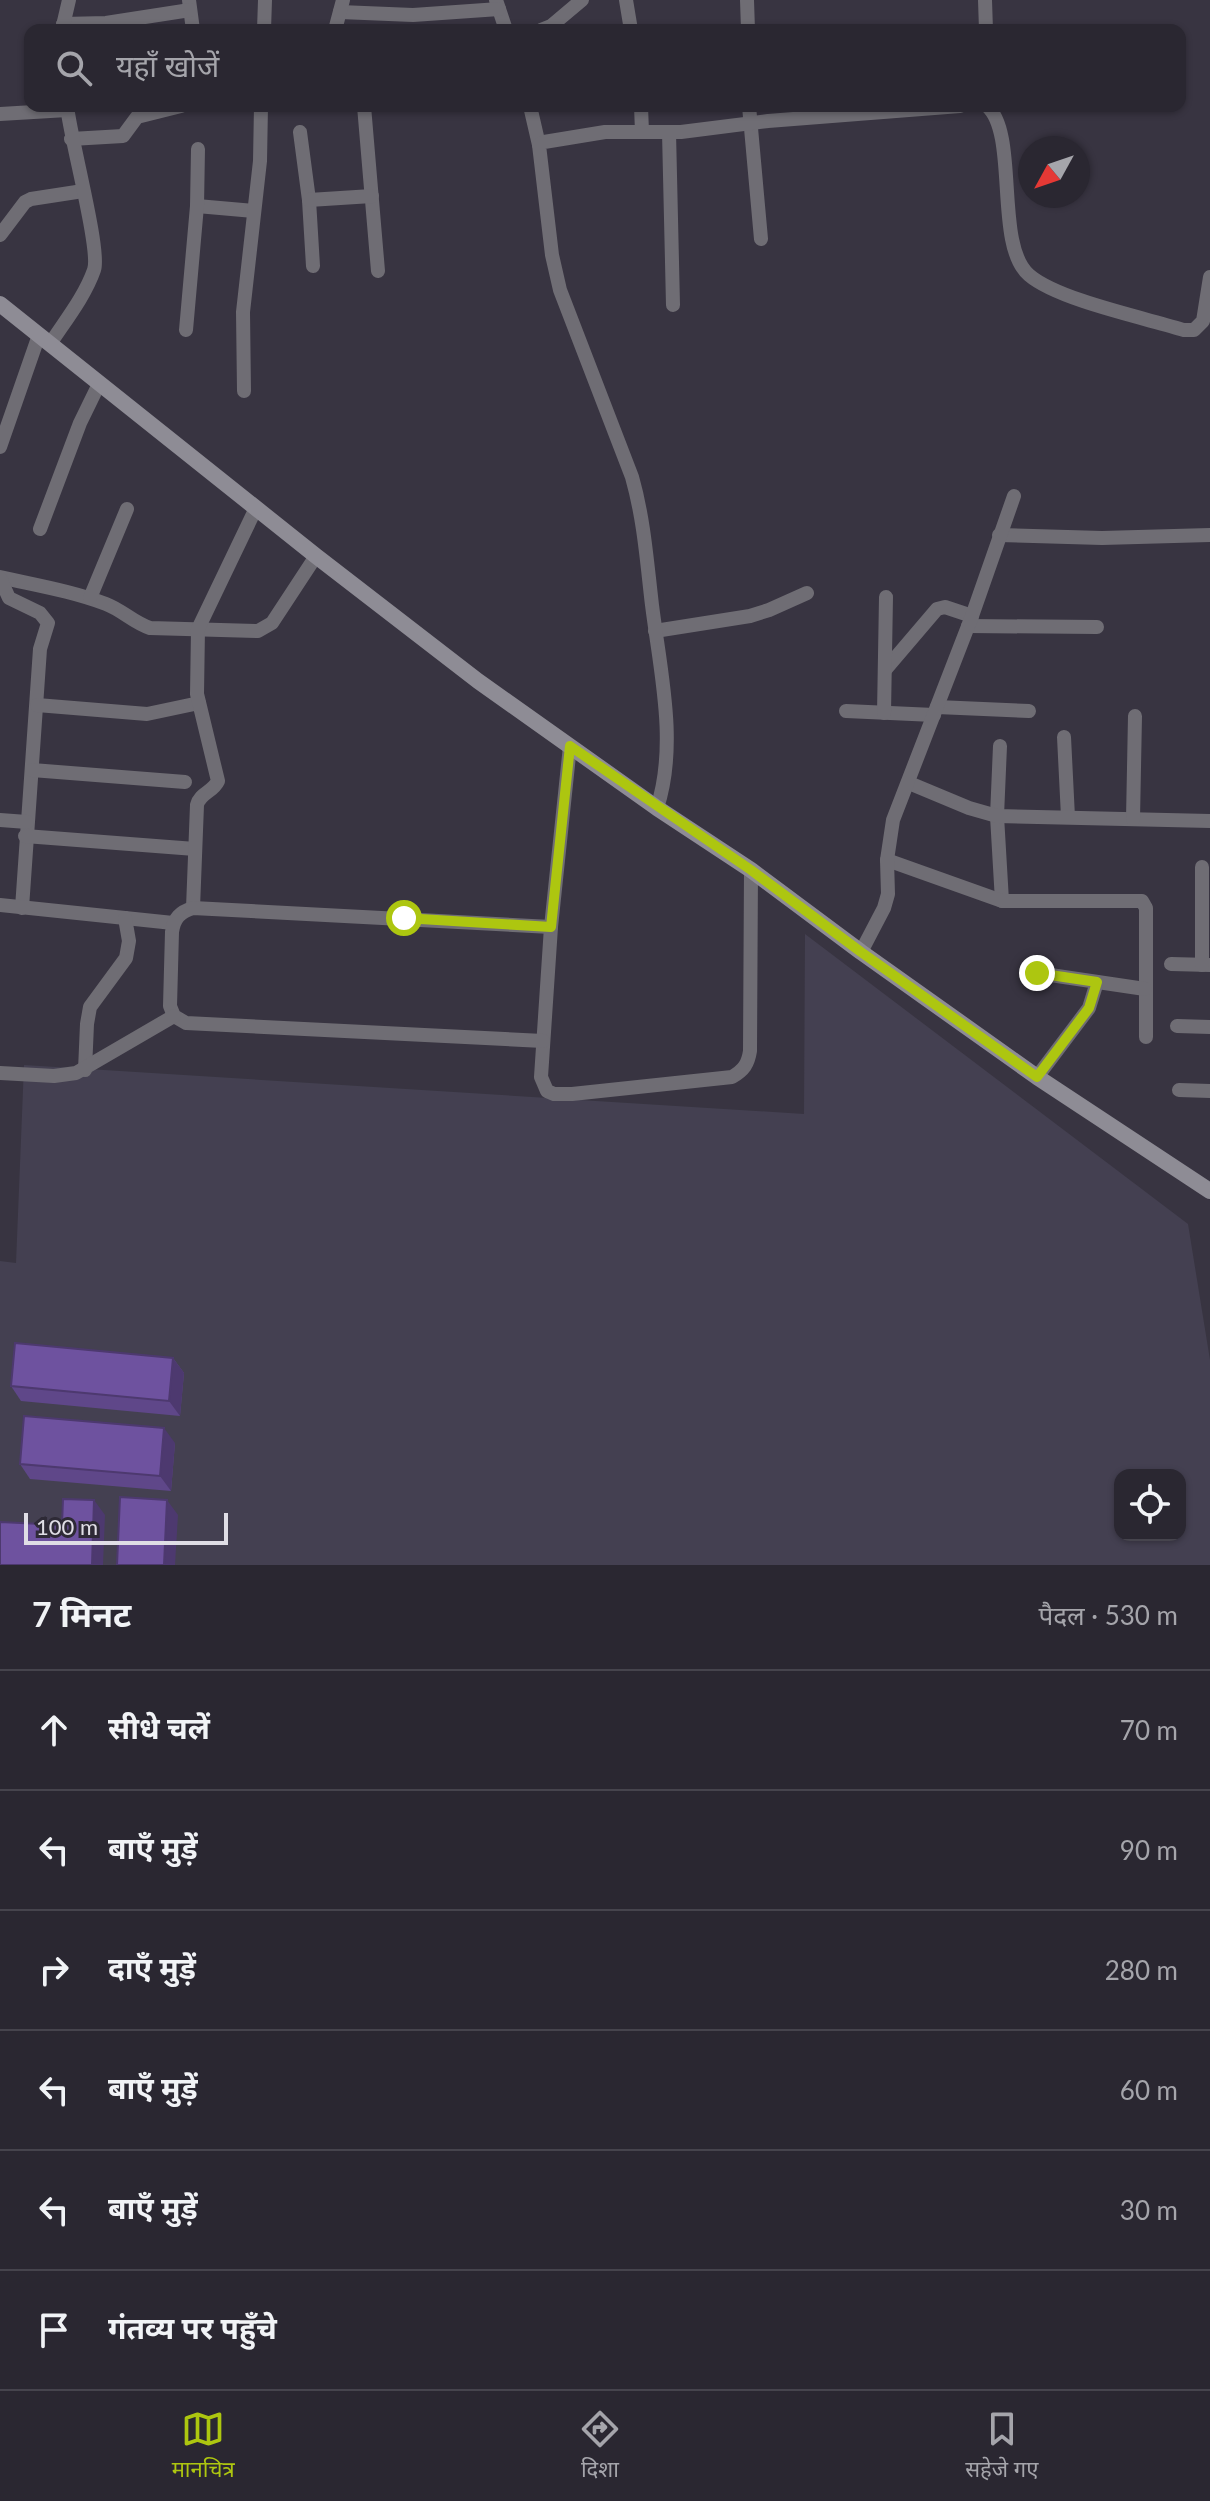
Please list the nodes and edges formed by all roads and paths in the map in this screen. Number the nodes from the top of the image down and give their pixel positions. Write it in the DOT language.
graph roads {
  1 [pos="69,0"];
  2 [pos="265,0"];
  3 [pos="582,0"];
  4 [pos="626,0"];
  5 [pos="747,0"];
  6 [pos="985,0"];
  7 [pos="498,4"];
  8 [pos="190,5"];
  9 [pos="342,6"];
  10 [pos="64,24"];
  11 [pos="95,24"];
  12 [pos="264,24"];
  13 [pos="504,24"];
  14 [pos="552,24"];
  15 [pos="630,24"];
  16 [pos="748,24"];
  17 [pos="986,24"];
  18 [pos="24,112"];
  19 [pos="68,112"];
  20 [pos="157,112"];
  21 [pos="261,112"];
  22 [pos="365,112"];
  23 [pos="531,112"];
  24 [pos="641,112"];
  25 [pos="749,112"];
  26 [pos="886,112"];
  27 [pos="991,112"];
  28 [pos="0,114"];
  29 [pos="749,123"];
  30 [pos="300,132"];
  31 [pos="642,132"];
  32 [pos="669,132"];
  33 [pos="71,139"];
  34 [pos="539,145"];
  35 [pos="198,149"];
  36 [pos="83,191"];
  37 [pos="372,196"];
  38 [pos="309,200"];
  39 [pos="197,206"];
  40 [pos="254,211"];
  41 [pos="0,235"];
  42 [pos="761,239"];
  43 [pos="313,266"];
  44 [pos="378,271"];
  45 [pos="1210,277"];
  46 [pos="0,304"];
  47 [pos="673,305"];
  48 [pos="186,330"];
  49 [pos="44,339"];
  50 [pos="99,384"];
  51 [pos="244,391"];
  52 [pos="0,447"];
  53 [pos="1014,496"];
  54 [pos="256,508"];
  55 [pos="127,509"];
  56 [pos="40,529"];
  57 [pos="999,535"];
  58 [pos="1210,535"];
  59 [pos="316,556"];
  60 [pos="0,577"];
  61 [pos="807,593"];
  62 [pos="886,597"];
  63 [pos="90,598"];
  64 [pos="970,621"];
  65 [pos="1097,627"];
  66 [pos="198,629"];
  67 [pos="655,631"];
  68 [pos="885,670"];
  69 [pos="199,703"];
  70 [pos="37,705"];
  71 [pos="846,711"];
  72 [pos="936,711"];
  73 [pos="1029,711"];
  74 [pos="884,713"];
  75 [pos="1135,716"];
  76 [pos="1064,737"];
  77 [pos="570,746"];
  78 [pos="1000,746"];
  79 [pos="32,770"];
  80 [pos="185,782"];
  81 [pos="909,783"];
  82 [pos="657,808"];
  83 [pos="997,816"];
  84 [pos="1068,817"];
  85 [pos="1133,819"];
  86 [pos="0,820"];
  87 [pos="1210,821"];
  88 [pos="26,829"];
  89 [pos="195,849"];
  90 [pos="887,860"];
  91 [pos="1202,867"];
  92 [pos="751,870"];
  93 [pos="1002,901"];
  94 [pos="0,905"];
  95 [pos="22,908"];
  96 [pos="193,908"];
  97 [pos="125,918"];
  98 [pos="173,923"];
  99 [pos="551,927"];
  100 [pos="861,952"];
  101 [pos="1171,964"];
  102 [pos="1206,965"];
  103 [pos="1037,973"];
  104 [pos="1097,982"];
  105 [pos="1145,989"];
  106 [pos="174,1016"];
  107 [pos="1177,1026"];
  108 [pos="1210,1027"];
  109 [pos="1146,1037"];
  110 [pos="543,1041"];
  111 [pos="85,1070"];
  112 [pos="0,1073"];
  113 [pos="1037,1077"];
  114 [pos="1179,1090"];
  115 [pos="1210,1091"];
  116 [pos="1210,1191"];
  1 -- 10 [label="street"];
  2 -- 12 [label="street"];
  3 -- 14 [label="street"];
  4 -- 15 [label="street"];
  5 -- 16 [label="street"];
  6 -- 17 [label="street"];
  7 -- 9 [label="street"];
  7 -- 13 [label="street"];
  8 -- 11 [label="street"];
  18 -- 28 [label="street"];
  19 -- 33 [label="street"];
  20 -- 33 [label="street"];
  21 -- 40 [label="street"];
  22 -- 37 [label="street"];
  23 -- 34 [label="street"];
  24 -- 31 [label="street"];
  25 -- 29 [label="street"];
  26 -- 29 [label="street"];
  27 -- 45 [label="street"];
  29 -- 32 [label="street"];
  29 -- 42 [label="street"];
  30 -- 38 [label="street"];
  31 -- 32 [label="street"];
  31 -- 34 [label="street"];
  32 -- 47 [label="street"];
  33 -- 36 [label="street"];
  34 -- 67 [label="street"];
  35 -- 39 [label="street"];
  36 -- 41 [label="street"];
  36 -- 49 [label="street"];
  37 -- 38 [label="street"];
  37 -- 44 [label="street"];
  38 -- 43 [label="street"];
  39 -- 40 [label="street"];
  39 -- 48 [label="street"];
  40 -- 51 [label="street"];
  46 -- 49 [label="main road"];
  49 -- 50 [label="main road"];
  49 -- 52 [label="street"];
  50 -- 54 [label="main road"];
  50 -- 56 [label="street"];
  53 -- 57 [label="street"];
  54 -- 59 [label="main road"];
  54 -- 66 [label="street"];
  55 -- 63 [label="street"];
  57 -- 58 [label="street"];
  57 -- 64 [label="street"];
  59 -- 66 [label="street"];
  59 -- 77 [label="main road"];
  60 -- 63 [label="street"];
  60 -- 70 [label="street"];
  61 -- 67 [label="street"];
  62 -- 68 [label="street"];
  63 -- 66 [label="street"];
  64 -- 65 [label="street"];
  64 -- 68 [label="street"];
  64 -- 72 [label="street"];
  66 -- 69 [label="street"];
  67 -- 82 [label="street"];
  68 -- 74 [label="street"];
  69 -- 70 [label="street"];
  69 -- 89 [label="street"];
  70 -- 79 [label="street"];
  71 -- 74 [label="street"];
  72 -- 73 [label="street"];
  72 -- 74 [label="street"];
  72 -- 81 [label="street"];
  75 -- 85 [label="street"];
  76 -- 84 [label="street"];
  77 -- 82 [label="main road"];
  77 -- 99 [label="street"];
  78 -- 83 [label="street"];
  79 -- 80 [label="street"];
  79 -- 88 [label="street"];
  81 -- 83 [label="street"];
  81 -- 90 [label="street"];
  82 -- 92 [label="main road"];
  83 -- 84 [label="street"];
  83 -- 93 [label="street"];
  84 -- 85 [label="street"];
  85 -- 87 [label="street"];
  86 -- 88 [label="street"];
  88 -- 89 [label="street"];
  88 -- 95 [label="street"];
  89 -- 96 [label="street"];
  90 -- 93 [label="street"];
  90 -- 100 [label="street"];
  91 -- 102 [label="street"];
  92 -- 100 [label="main road"];
  92 -- 110 [label="street"];
  93 -- 105 [label="street"];
  94 -- 95 [label="street"];
  95 -- 97 [label="street"];
  96 -- 98 [label="street"];
  96 -- 99 [label="street"];
  97 -- 98 [label="street"];
  97 -- 111 [label="street"];
  98 -- 106 [label="street"];
  99 -- 110 [label="street"];
  100 -- 113 [label="main road"];
  101 -- 102 [label="street"];
  103 -- 104 [label="street"];
  104 -- 105 [label="street"];
  104 -- 113 [label="street"];
  105 -- 109 [label="street"];
  106 -- 110 [label="street"];
  106 -- 111 [label="street"];
  107 -- 108 [label="street"];
  111 -- 112 [label="street"];
  113 -- 116 [label="main road"];
  114 -- 115 [label="street"];
}
